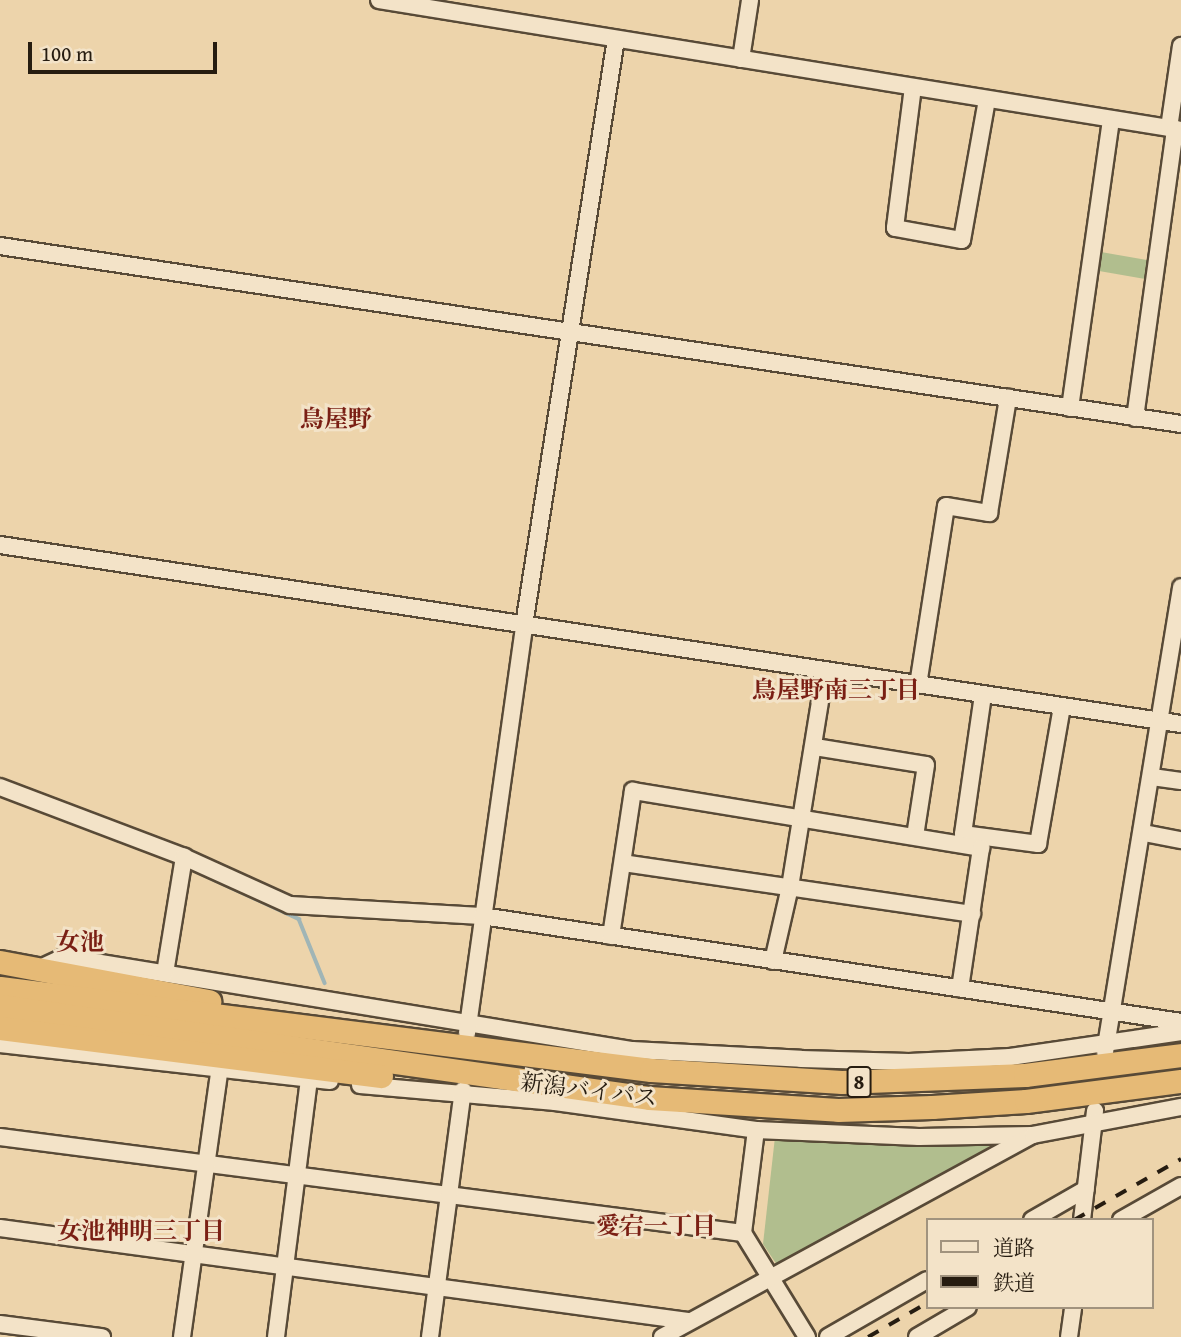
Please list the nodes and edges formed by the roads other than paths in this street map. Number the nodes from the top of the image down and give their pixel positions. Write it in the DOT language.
graph roads {
  1 [pos="379,0"];
  2 [pos="750,0"];
  3 [pos="616,39"];
  4 [pos="1181,46"];
  5 [pos="741,59"];
  6 [pos="913,87"];
  7 [pos="987,99"];
  8 [pos="1111,119"];
  9 [pos="1175,129"];
  10 [pos="0,246"];
  11 [pos="569,332"];
  12 [pos="1008,398"];
  13 [pos="1070,408"];
  14 [pos="1135,418"];
  15 [pos="1181,424"];
  16 [pos="0,545"];
  17 [pos="1181,587"];
  18 [pos="524,625"];
  19 [pos="825,671"];
  20 [pos="918,685"];
  21 [pos="984,695"];
  22 [pos="1062,706"];
  23 [pos="1161,721"];
  24 [pos="1181,724"];
  25 [pos="815,747"];
  26 [pos="1153,777"];
  27 [pos="1181,781"];
  28 [pos="0,788"];
  29 [pos="799,818"];
  30 [pos="1144,833"];
  31 [pos="915,836"];
  32 [pos="1181,839"];
  33 [pos="184,857"];
  34 [pos="624,863"];
  35 [pos="790,887"];
  36 [pos="972,914"];
  37 [pos="482,916"];
  38 [pos="611,936"];
  39 [pos="773,961"];
  40 [pos="0,962"];
  41 [pos="37,969"];
  42 [pos="165,973"];
  43 [pos="0,988"];
  44 [pos="960,988"];
  45 [pos="0,1006"];
  46 [pos="66,1006"];
  47 [pos="1112,1010"];
  48 [pos="1181,1022"];
  49 [pos="0,1028"];
  50 [pos="467,1029"];
  51 [pos="1181,1032"];
  52 [pos="0,1044"];
  53 [pos="1106,1049"];
  54 [pos="1181,1055"];
  55 [pos="536,1056"];
  56 [pos="220,1068"];
  57 [pos="309,1078"];
  58 [pos="1181,1081"];
  59 [pos="545,1085"];
  60 [pos="462,1093"];
  61 [pos="1181,1107"];
  62 [pos="1094,1118"];
  63 [pos="755,1130"];
  64 [pos="1033,1135"];
  65 [pos="0,1138"];
  66 [pos="207,1164"];
  67 [pos="296,1175"];
  68 [pos="1181,1186"];
  69 [pos="1086,1189"];
  70 [pos="449,1195"];
  71 [pos="1035,1218"];
  72 [pos="1082,1218"];
  73 [pos="1125,1218"];
  74 [pos="0,1228"];
  75 [pos="743,1233"];
  76 [pos="195,1255"];
  77 [pos="285,1266"];
  78 [pos="767,1277"];
  79 [pos="926,1281"];
  80 [pos="437,1285"];
  81 [pos="965,1309"];
  82 [pos="1073,1309"];
  83 [pos="688,1321"];
  84 [pos="0,1324"];
  85 [pos="102,1337"];
  86 [pos="183,1337"];
  87 [pos="276,1337"];
  88 [pos="430,1337"];
  89 [pos="662,1337"];
  90 [pos="807,1337"];
  91 [pos="828,1337"];
  92 [pos="916,1337"];
  93 [pos="1069,1337"];
  1 -- 3 [label="street"];
  2 -- 5 [label="street"];
  3 -- 5 [label="street"];
  3 -- 11 [label="street"];
  4 -- 9 [label="street"];
  5 -- 6 [label="street"];
  6 -- 7 [label="street"];
  6 -- 7 [label="street"];
  7 -- 8 [label="street"];
  8 -- 9 [label="street"];
  8 -- 13 [label="street"];
  9 -- 14 [label="street"];
  10 -- 11 [label="street"];
  11 -- 12 [label="street"];
  11 -- 18 [label="street"];
  12 -- 13 [label="street"];
  12 -- 20 [label="street"];
  13 -- 14 [label="street"];
  14 -- 15 [label="street"];
  16 -- 18 [label="street"];
  17 -- 23 [label="street"];
  18 -- 19 [label="street"];
  18 -- 37 [label="street"];
  19 -- 20 [label="street"];
  19 -- 25 [label="street"];
  20 -- 21 [label="street"];
  21 -- 22 [label="street"];
  21 -- 22 [label="street"];
  22 -- 23 [label="street"];
  23 -- 24 [label="street"];
  23 -- 26 [label="street"];
  25 -- 29 [label="street"];
  25 -- 31 [label="street"];
  26 -- 27 [label="street"];
  26 -- 30 [label="street"];
  28 -- 33 [label="street"];
  29 -- 31 [label="street"];
  29 -- 34 [label="street"];
  29 -- 35 [label="street"];
  30 -- 32 [label="street"];
  30 -- 47 [label="street"];
  31 -- 36 [label="street"];
  33 -- 37 [label="street"];
  33 -- 42 [label="street"];
  34 -- 35 [label="street"];
  34 -- 38 [label="street"];
  35 -- 36 [label="street"];
  35 -- 39 [label="street"];
  36 -- 44 [label="street"];
  37 -- 38 [label="street"];
  37 -- 50 [label="street"];
  38 -- 39 [label="street"];
  39 -- 44 [label="street"];
  40 -- 41 [label="highway"];
  41 -- 42 [label="street"];
  41 -- 55 [label="highway"];
  42 -- 50 [label="street"];
  43 -- 46 [label="highway, 新潟バイパス / 8"];
  44 -- 47 [label="street"];
  45 -- 46 [label="highway, 新潟バイパス / 8"];
  46 -- 55 [label="highway, 新潟バイパス / 8"];
  46 -- 59 [label="highway, 新潟バイパス / 8"];
  47 -- 48 [label="street"];
  47 -- 53 [label="street"];
  49 -- 59 [label="highway"];
  50 -- 53 [label="street"];
  51 -- 53 [label="street"];
  52 -- 56 [label="street"];
  54 -- 55 [label="highway, 新潟バイパス / 8"];
  56 -- 57 [label="street"];
  56 -- 66 [label="street"];
  57 -- 60 [label="street"];
  57 -- 67 [label="street"];
  58 -- 59 [label="highway, 新潟バイパス / 8"];
  60 -- 63 [label="street"];
  60 -- 70 [label="street"];
  61 -- 62 [label="street"];
  62 -- 64 [label="street"];
  62 -- 69 [label="street"];
  63 -- 64 [label="street"];
  63 -- 75 [label="street"];
  64 -- 78 [label="street"];
  65 -- 66 [label="street"];
  66 -- 67 [label="street"];
  66 -- 76 [label="street"];
  67 -- 70 [label="street"];
  67 -- 77 [label="street"];
  68 -- 73 [label="street"];
  69 -- 71 [label="street"];
  69 -- 72 [label="street"];
  70 -- 75 [label="street"];
  70 -- 80 [label="street"];
  74 -- 76 [label="street"];
  75 -- 78 [label="street"];
  76 -- 77 [label="street"];
  76 -- 86 [label="street"];
  77 -- 80 [label="street"];
  77 -- 87 [label="street"];
  78 -- 83 [label="street"];
  78 -- 90 [label="street"];
  79 -- 91 [label="street"];
  80 -- 83 [label="street"];
  80 -- 88 [label="street"];
  81 -- 92 [label="street"];
  82 -- 93 [label="street"];
  83 -- 89 [label="street"];
  84 -- 85 [label="street"];
}
